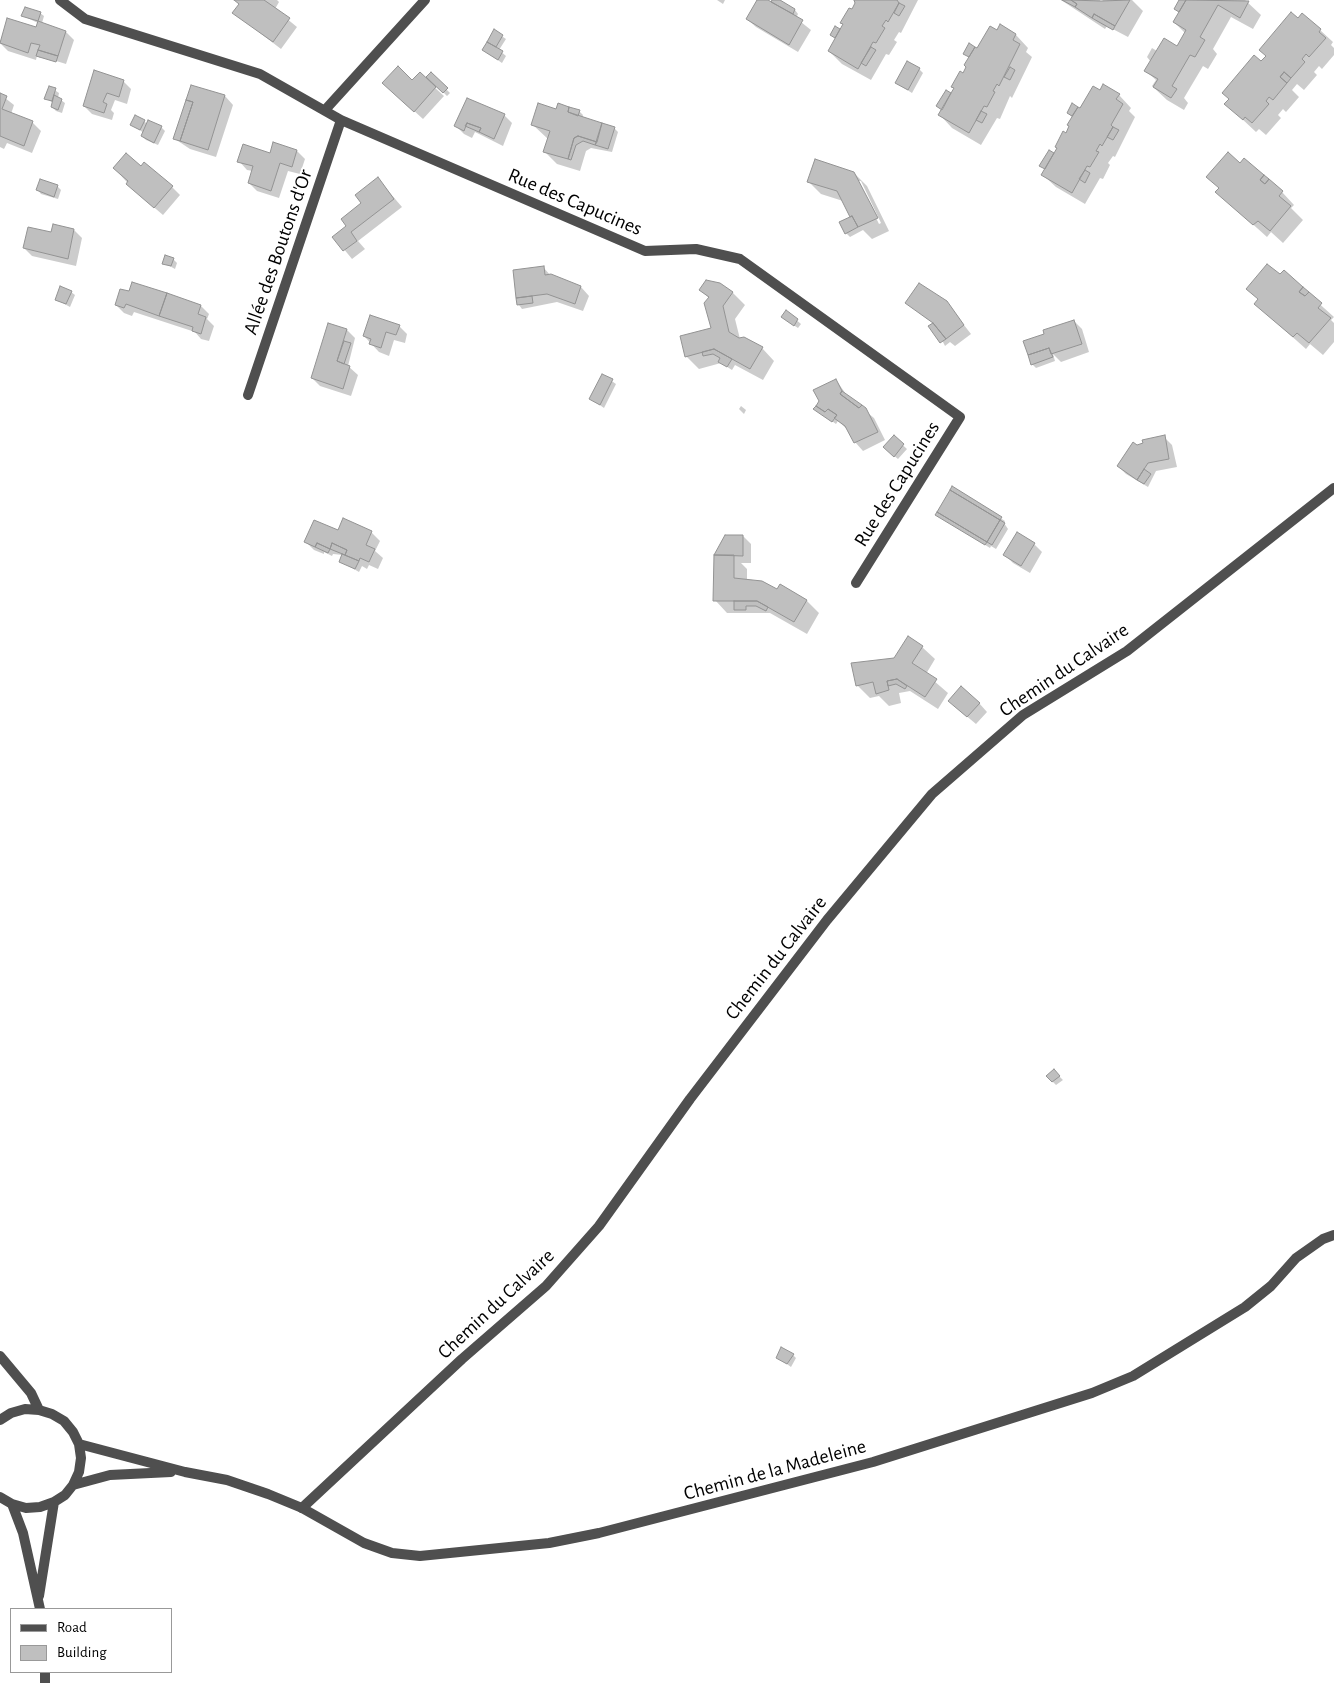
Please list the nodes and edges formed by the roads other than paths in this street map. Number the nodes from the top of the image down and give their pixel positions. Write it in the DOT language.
graph roads {
  1 [pos="60,0"];
  2 [pos="426,0"];
  3 [pos="326,110"];
  4 [pos="342,120"];
  5 [pos="248,395"];
  6 [pos="1334,488"];
  7 [pos="856,583"];
  8 [pos="1334,1234"];
  9 [pos="0,1356"];
  10 [pos="39,1410"];
  11 [pos="0,1420"];
  12 [pos="79,1444"];
  13 [pos="185,1472"];
  14 [pos="73,1485"];
  15 [pos="0,1497"];
  16 [pos="54,1502"];
  17 [pos="12,1504"];
  18 [pos="302,1508"];
  19 [pos="39,1598"];
  20 [pos="40,1608"];
  1 -- 3 [label="street, Rue des Capucines"];
  2 -- 3 [label="street"];
  3 -- 4 [label="street, Rue des Capucines"];
  4 -- 5 [label="street, Allée des Boutons d'Or"];
  4 -- 7 [label="street, Rue des Capucines"];
  6 -- 18 [label="street, Chemin du Calvaire"];
  8 -- 18 [label="street, Chemin de la Madeleine"];
  9 -- 10 [label="street"];
  10 -- 11 [label="street"];
  10 -- 12 [label="street"];
  12 -- 13 [label="street"];
  12 -- 14 [label="street"];
  13 -- 14 [label="street"];
  13 -- 18 [label="street, Chemin de la Madeleine"];
  14 -- 16 [label="street"];
  15 -- 17 [label="street"];
  16 -- 17 [label="street"];
  16 -- 19 [label="street"];
  17 -- 19 [label="street"];
  19 -- 20 [label="street"];
}
